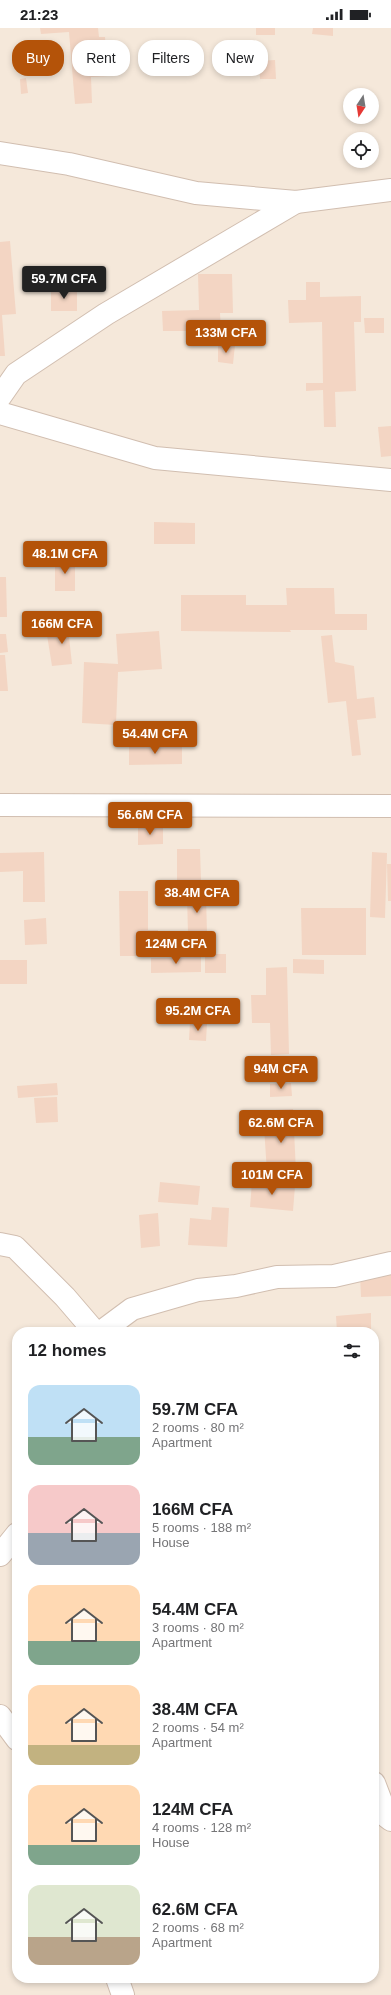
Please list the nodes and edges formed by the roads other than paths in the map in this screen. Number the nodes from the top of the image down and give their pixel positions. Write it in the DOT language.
graph roads {
  1 [pos="0,152"];
  2 [pos="391,190"];
  3 [pos="296,202"];
  4 [pos="0,397"];
  5 [pos="0,413"];
  6 [pos="391,480"];
  7 [pos="0,806"];
  8 [pos="391,806"];
  9 [pos="0,1244"];
  10 [pos="391,1263"];
  11 [pos="91,1327"];
  12 [pos="108,1327"];
  13 [pos="12,1540"];
  14 [pos="0,1555"];
  15 [pos="0,1716"];
  16 [pos="12,1732"];
  17 [pos="379,1795"];
  18 [pos="391,1820"];
  19 [pos="119,1983"];
  20 [pos="123,1995"];
  1 -- 3 [label="street"];
  2 -- 3 [label="street"];
  3 -- 4 [label="street"];
  5 -- 6 [label="street"];
  7 -- 8 [label="street"];
  9 -- 11 [label="street"];
  10 -- 12 [label="street"];
  13 -- 14 [label="street"];
  15 -- 16 [label="street"];
  17 -- 18 [label="street"];
  19 -- 20 [label="street"];
}
